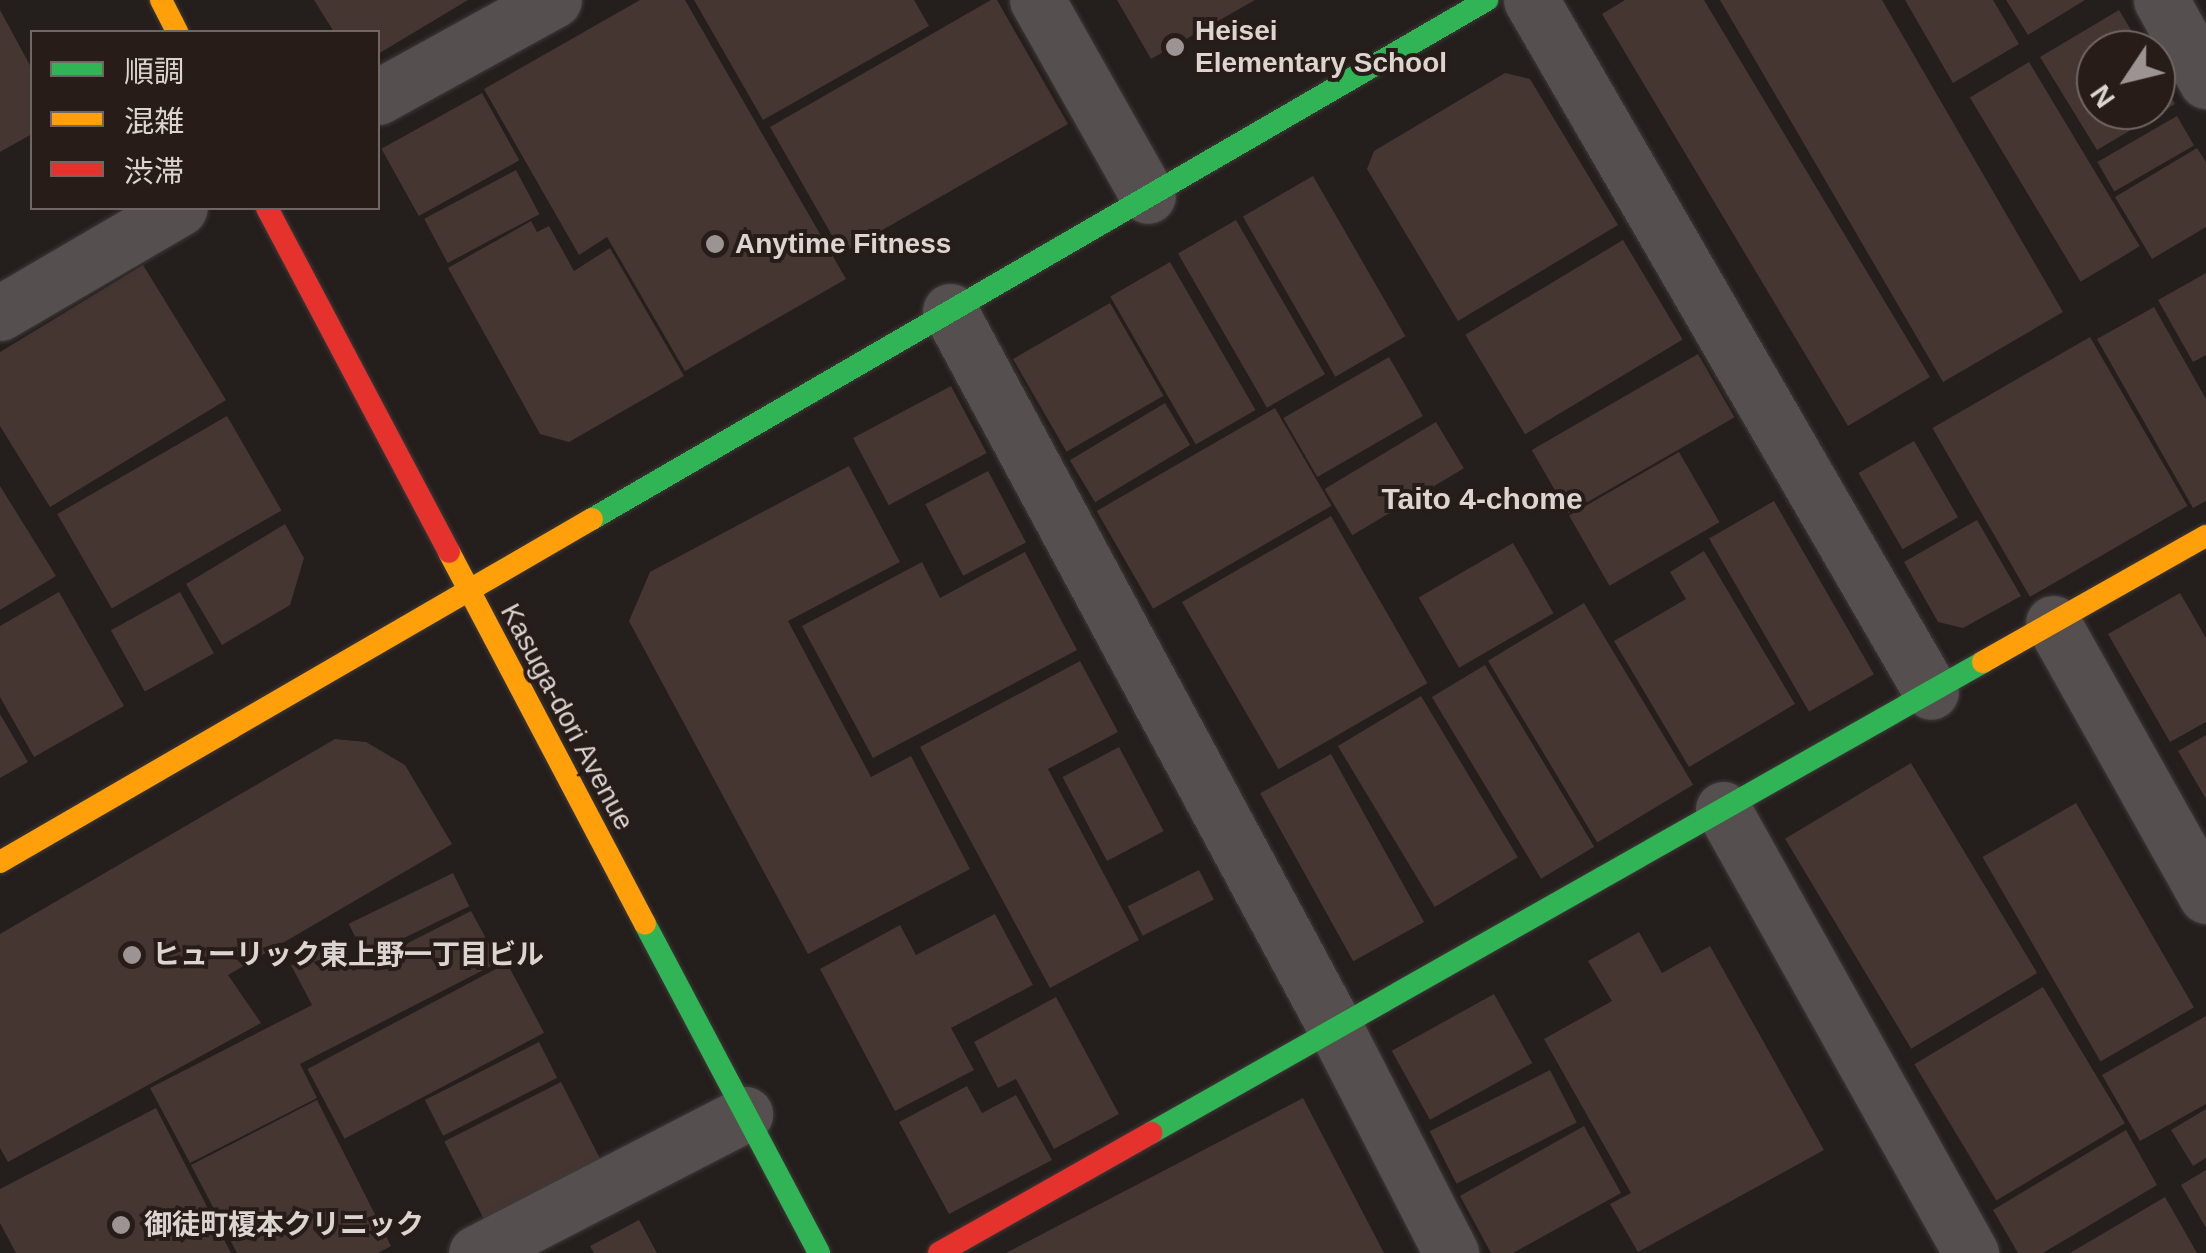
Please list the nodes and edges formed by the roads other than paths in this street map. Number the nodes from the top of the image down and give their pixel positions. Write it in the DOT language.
graph roads {
  1 [pos="161,0"];
  2 [pos="554,0"];
  3 [pos="1037,0"];
  4 [pos="1487,0"];
  5 [pos="1531,0"];
  6 [pos="2161,0"];
  7 [pos="176,30"];
  8 [pos="2206,81"];
  9 [pos="380,96"];
  10 [pos="1148,196"];
  11 [pos="177,210"];
  12 [pos="267,210"];
  13 [pos="950,312"];
  14 [pos="0,313"];
  15 [pos="2206,536"];
  16 [pos="467,593"];
  17 [pos="2053,624"];
  18 [pos="1931,692"];
  19 [pos="1724,809"];
  20 [pos="0,862"];
  21 [pos="2206,896"];
  22 [pos="1336,1028"];
  23 [pos="745,1114"];
  24 [pos="476,1253"];
  25 [pos="819,1253"];
  26 [pos="939,1253"];
  27 [pos="1450,1253"];
  28 [pos="1971,1253"];
  1 -- 7 [label="street"];
  2 -- 9 [label="street"];
  3 -- 10 [label="street"];
  4 -- 10 [label="street"];
  5 -- 18 [label="street"];
  6 -- 8 [label="street"];
  10 -- 13 [label="street"];
  11 -- 14 [label="street"];
  12 -- 16 [label="street, Kasuga-dori Avenue"];
  13 -- 16 [label="street"];
  13 -- 22 [label="street"];
  15 -- 17 [label="street"];
  16 -- 20 [label="street"];
  16 -- 23 [label="street, Kasuga-dori Avenue"];
  17 -- 18 [label="street"];
  17 -- 21 [label="street"];
  18 -- 19 [label="street"];
  19 -- 22 [label="street"];
  19 -- 28 [label="street"];
  22 -- 26 [label="street"];
  22 -- 27 [label="street"];
  23 -- 24 [label="street"];
  23 -- 25 [label="street, Kasuga-dori Avenue"];
}
